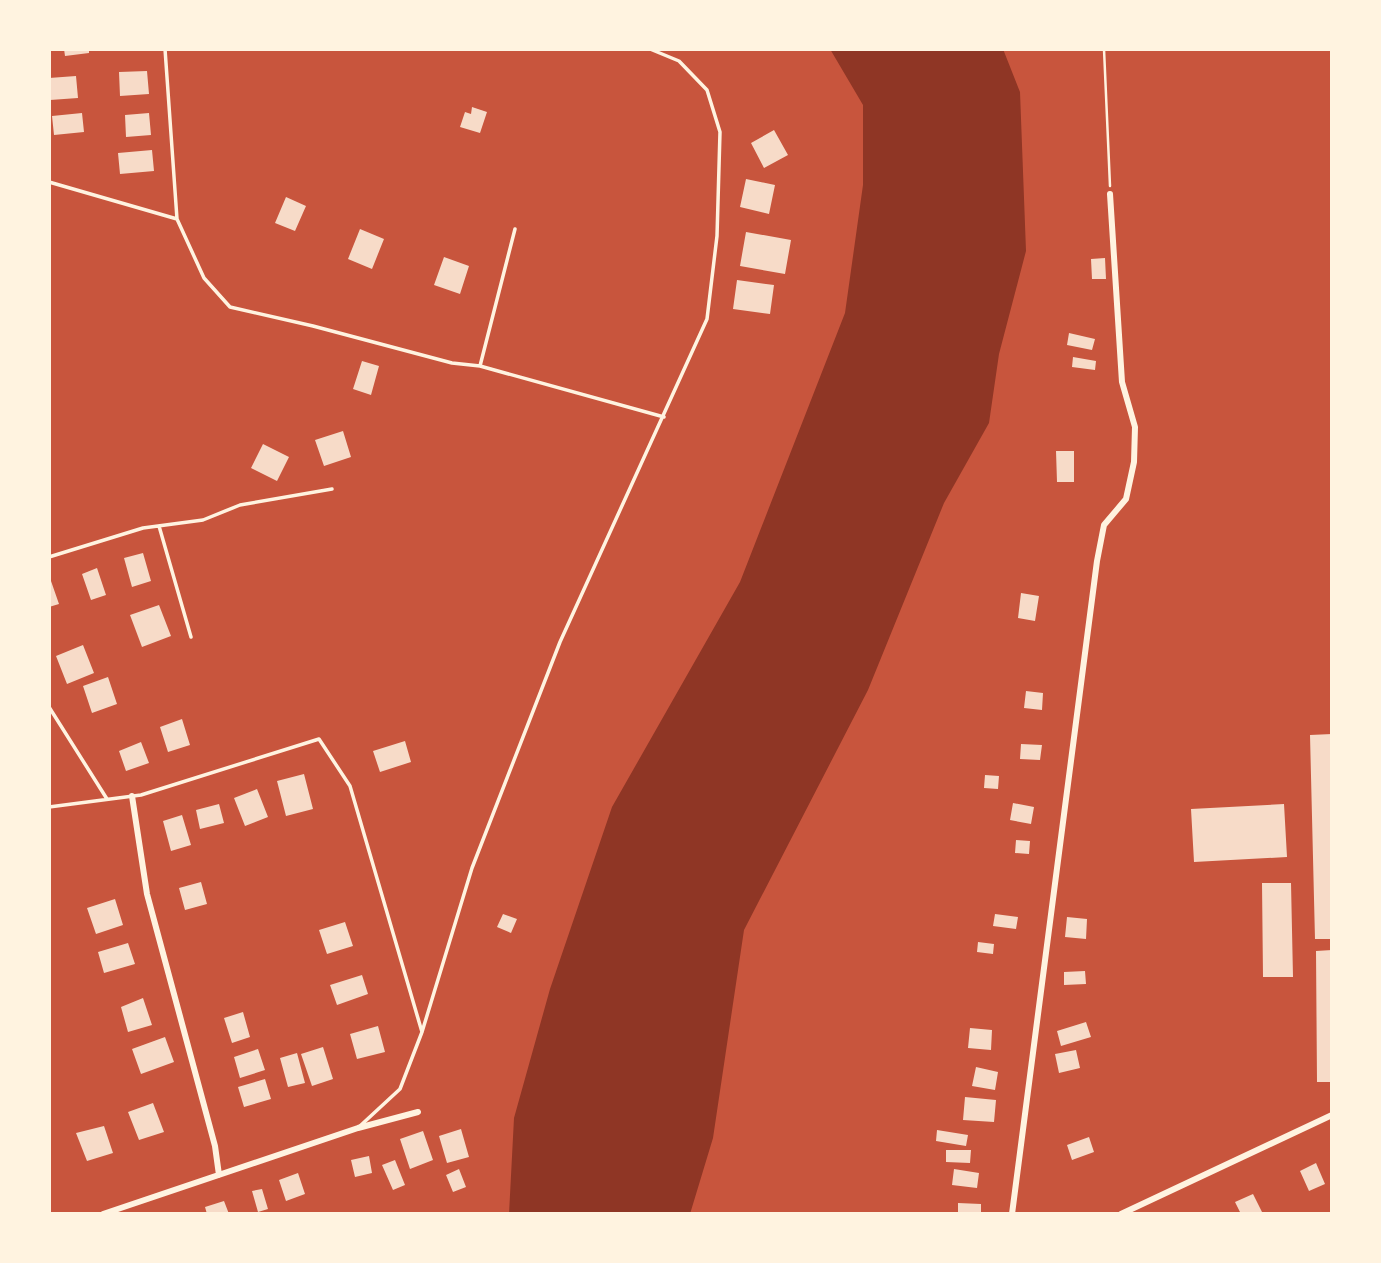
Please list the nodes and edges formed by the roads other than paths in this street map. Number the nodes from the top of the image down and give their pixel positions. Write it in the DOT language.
graph roads {
  1 [pos="165,49"];
  2 [pos="650,49"];
  3 [pos="49,181"];
  4 [pos="1110,194"];
  5 [pos="177,219"];
  6 [pos="515,229"];
  7 [pos="480,366"];
  8 [pos="664,417"];
  9 [pos="332,489"];
  10 [pos="159,526"];
  11 [pos="49,557"];
  12 [pos="191,638"];
  13 [pos="49,707"];
  14 [pos="132,796"];
  15 [pos="107,799"];
  16 [pos="49,807"];
  17 [pos="422,1032"];
  18 [pos="418,1112"];
  19 [pos="1332,1115"];
  20 [pos="358,1128"];
  21 [pos="219,1175"];
  22 [pos="103,1214"];
  23 [pos="1013,1214"];
  24 [pos="1121,1214"];
  1 -- 5 [label="lane"];
  2 -- 8 [label="lane"];
  3 -- 5 [label="lane"];
  4 -- 23 [label="street"];
  5 -- 7 [label="lane"];
  6 -- 7 [label="lane"];
  7 -- 8 [label="lane"];
  8 -- 17 [label="lane"];
  9 -- 10 [label="lane"];
  10 -- 11 [label="lane"];
  10 -- 12 [label="lane"];
  13 -- 15 [label="lane"];
  14 -- 15 [label="lane"];
  14 -- 17 [label="lane"];
  14 -- 21 [label="street"];
  15 -- 16 [label="lane"];
  17 -- 20 [label="lane"];
  18 -- 20 [label="street"];
  19 -- 24 [label="street"];
  20 -- 21 [label="street"];
  21 -- 22 [label="street"];
}
